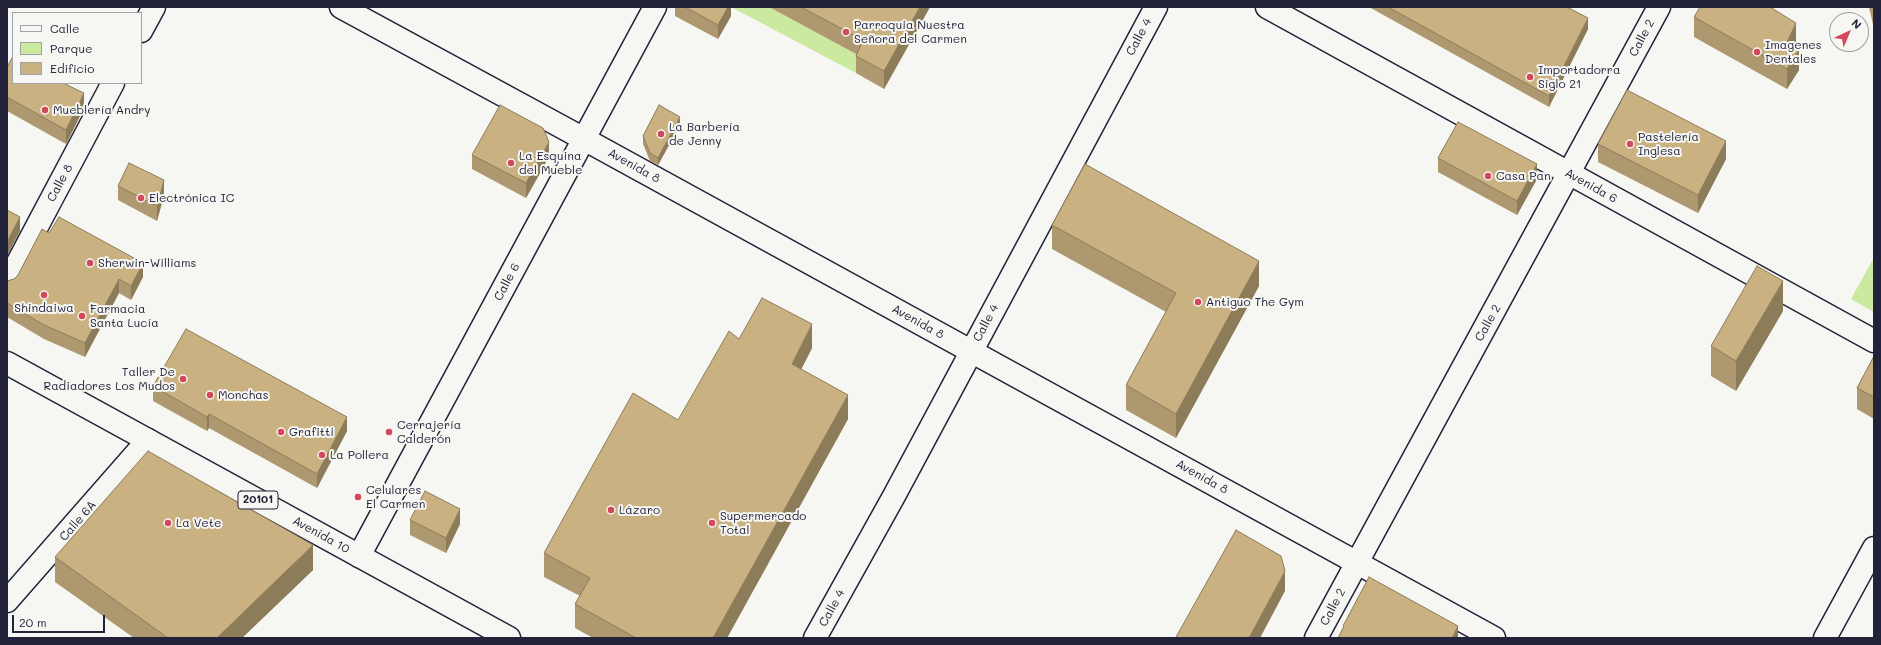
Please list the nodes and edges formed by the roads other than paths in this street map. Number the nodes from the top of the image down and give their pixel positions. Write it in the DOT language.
graph roads {
  1 [pos="154,7"];
  2 [pos="341,7"];
  3 [pos="655,7"];
  4 [pos="1156,7"];
  5 [pos="1267,7"];
  6 [pos="1659,7"];
  7 [pos="142,29"];
  8 [pos="112,84"];
  9 [pos="584,138"];
  10 [pos="1569,174"];
  11 [pos="7,283"];
  12 [pos="1874,341"];
  13 [pos="971,351"];
  14 [pos="7,363"];
  15 [pos="148,440"];
  16 [pos="1874,548"];
  17 [pos="359,556"];
  18 [pos="1357,562"];
  19 [pos="7,601"];
  20 [pos="509,638"];
  21 [pos="816,638"];
  22 [pos="1316,638"];
  23 [pos="1494,638"];
  24 [pos="1825,638"];
  1 -- 7 [label="street"];
  2 -- 9 [label="street, Avenida 8"];
  3 -- 9 [label="street, Calle 6"];
  4 -- 13 [label="street, Calle 4"];
  5 -- 10 [label="street, Avenida 6"];
  6 -- 10 [label="street, Calle 2"];
  8 -- 11 [label="street, Calle 8"];
  9 -- 13 [label="street, Avenida 8"];
  9 -- 17 [label="street, Calle 6"];
  10 -- 12 [label="street, Avenida 6"];
  10 -- 18 [label="street, Calle 2"];
  13 -- 18 [label="street, Avenida 8"];
  13 -- 21 [label="street, Calle 4"];
  14 -- 15 [label="street, Avenida 10 / 20101"];
  15 -- 17 [label="street, Avenida 10 / 20101"];
  15 -- 19 [label="street, Calle 6A"];
  16 -- 24 [label="street"];
  17 -- 20 [label="street, Avenida 10 / 20101"];
  18 -- 22 [label="street, Calle 2"];
  18 -- 23 [label="street, Avenida 8"];
}
